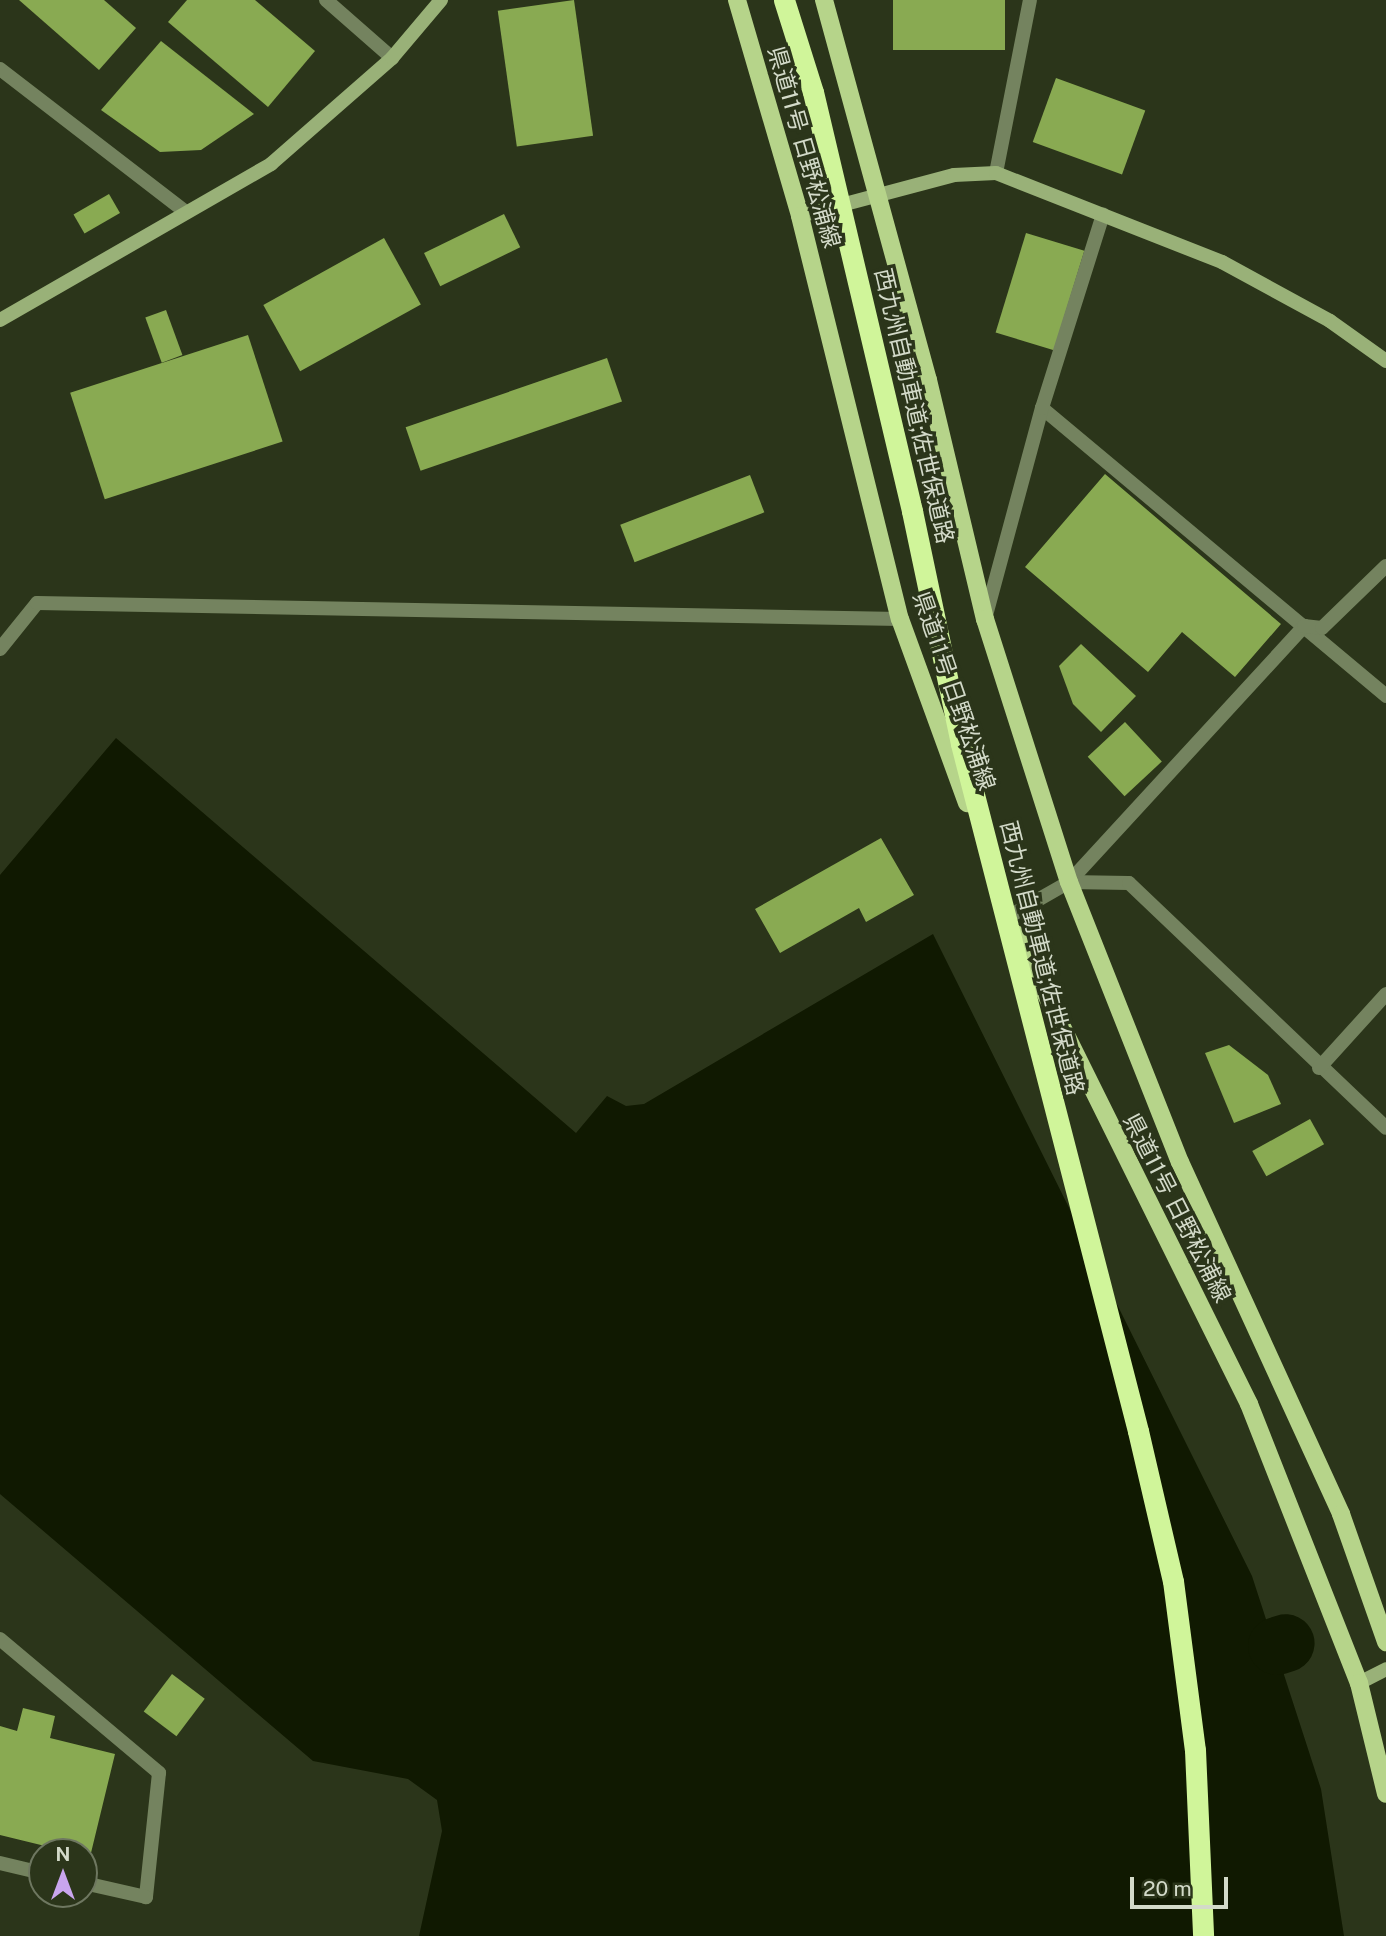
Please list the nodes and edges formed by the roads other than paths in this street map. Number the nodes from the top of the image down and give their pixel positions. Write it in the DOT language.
graph roads {
  1 [pos="326,0"];
  2 [pos="440,0"];
  3 [pos="737,0"];
  4 [pos="784,0"];
  5 [pos="824,0"];
  6 [pos="1030,0"];
  7 [pos="392,58"];
  8 [pos="0,69"];
  9 [pos="996,173"];
  10 [pos="876,195"];
  11 [pos="186,212"];
  12 [pos="1103,214"];
  13 [pos="800,216"];
  14 [pos="0,320"];
  15 [pos="1386,361"];
  16 [pos="1042,408"];
  17 [pos="1386,566"];
  18 [pos="900,620"];
  19 [pos="985,620"];
  20 [pos="1304,626"];
  21 [pos="0,649"];
  22 [pos="1386,696"];
  23 [pos="1069,883"];
  24 [pos="1008,918"];
  25 [pos="1386,994"];
  26 [pos="1319,1068"];
  27 [pos="1386,1128"];
  28 [pos="0,1639"];
  29 [pos="1386,1642"];
  30 [pos="1386,1669"];
  31 [pos="1360,1683"];
  32 [pos="1386,1794"];
  33 [pos="0,1863"];
  34 [pos="28,1870"];
  35 [pos="98,1886"];
  36 [pos="1203,1936"];
  1 -- 7 [label="street"];
  2 -- 7 [label="street"];
  3 -- 13 [label="main road, 県道11号 日野松浦線"];
  4 -- 36 [label="highway, 西九州自動車道;佐世保道路, bridge"];
  5 -- 10 [label="main road, 県道11号 日野松浦線"];
  6 -- 9 [label="street"];
  7 -- 11 [label="street"];
  8 -- 11 [label="street"];
  9 -- 10 [label="street"];
  9 -- 12 [label="street"];
  10 -- 13 [label="street"];
  10 -- 19 [label="main road, 県道11号 日野松浦線"];
  11 -- 14 [label="street"];
  12 -- 15 [label="street"];
  12 -- 16 [label="street"];
  13 -- 18 [label="main road, 県道11号 日野松浦線"];
  16 -- 19 [label="street"];
  16 -- 20 [label="street"];
  17 -- 20 [label="street"];
  18 -- 21 [label="street"];
  18 -- 24 [label="main road, 県道11号 日野松浦線"];
  19 -- 23 [label="main road, 県道11号 日野松浦線"];
  20 -- 22 [label="street"];
  20 -- 23 [label="street"];
  23 -- 24 [label="street"];
  23 -- 26 [label="street"];
  23 -- 29 [label="main road, 県道11号 日野松浦線"];
  24 -- 31 [label="main road, 県道11号 日野松浦線"];
  25 -- 26 [label="street"];
  26 -- 27 [label="street"];
  28 -- 35 [label="street"];
  30 -- 31 [label="street"];
  31 -- 32 [label="main road, 県道11号 日野松浦線"];
  33 -- 34 [label="street"];
}
